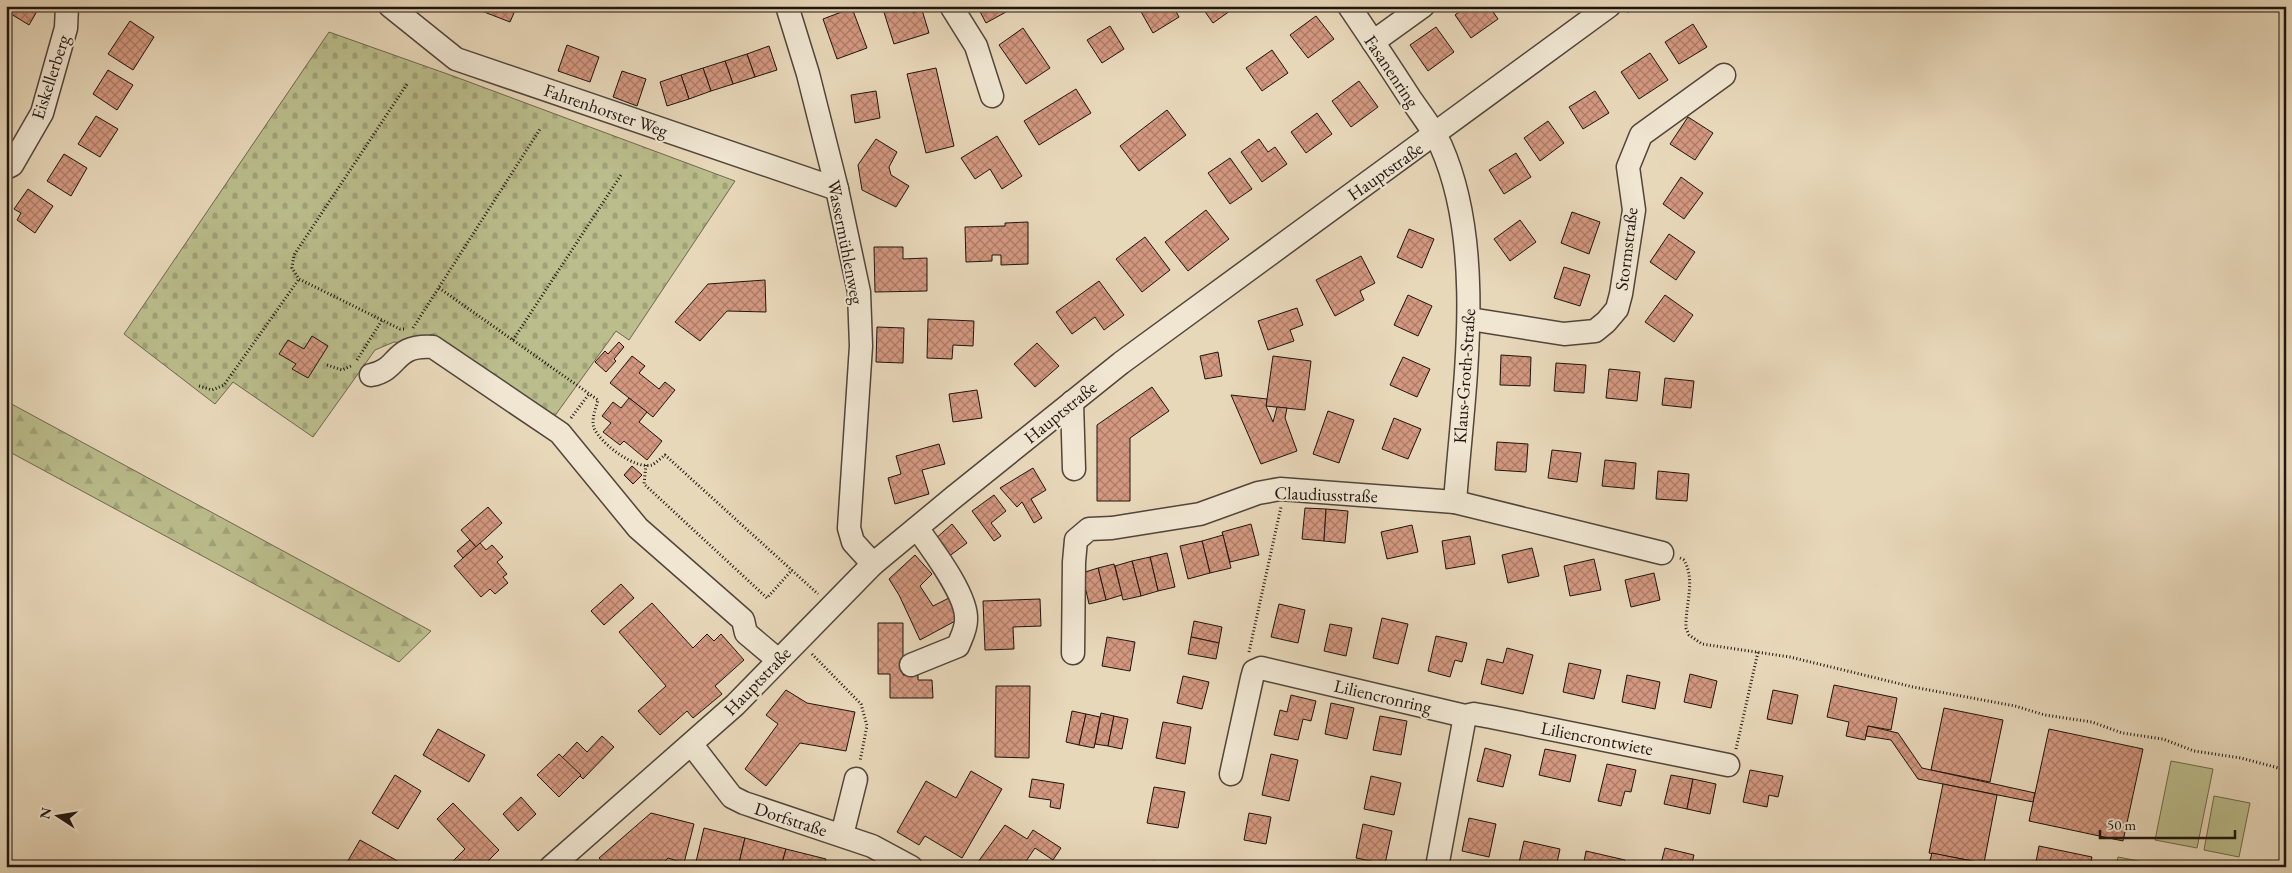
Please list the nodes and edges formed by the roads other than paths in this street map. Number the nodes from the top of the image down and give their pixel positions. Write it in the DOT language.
graph roads {
  1 [pos="67,6"];
  2 [pos="390,6"];
  3 [pos="787,6"];
  4 [pos="951,6"];
  5 [pos="1349,6"];
  6 [pos="1424,6"];
  7 [pos="1609,6"];
  8 [pos="1373,42"];
  9 [pos="1724,75"];
  10 [pos="992,96"];
  11 [pos="1436,135"];
  12 [pos="6,168"];
  13 [pos="837,189"];
  14 [pos="1470,319"];
  15 [pos="371,375"];
  16 [pos="1072,402"];
  17 [pos="1074,469"];
  18 [pos="1454,502"];
  19 [pos="917,528"];
  20 [pos="1662,553"];
  21 [pos="873,564"];
  22 [pos="1073,653"];
  23 [pos="778,660"];
  24 [pos="911,665"];
  25 [pos="1465,716"];
  26 [pos="692,745"];
  27 [pos="1728,765"];
  28 [pos="1231,774"];
  29 [pos="856,779"];
  30 [pos="842,835"];
  31 [pos="551,867"];
  32 [pos="911,867"];
  33 [pos="1437,867"];
  1 -- 12 [label="street, Eiskellerberg"];
  2 -- 13 [label="street, Fahrenhorster Weg"];
  3 -- 13 [label="street, Wassermühlenweg"];
  4 -- 10 [label="street"];
  5 -- 8 [label="street, Fasanenring"];
  6 -- 8 [label="street"];
  7 -- 11 [label="street, Hauptstraße"];
  8 -- 11 [label="street, Fasanenring"];
  9 -- 14 [label="street, Stormstraße"];
  11 -- 14 [label="street, Klaus-Groth-Straße"];
  11 -- 16 [label="street, Hauptstraße"];
  13 -- 21 [label="street, Wassermühlenweg"];
  14 -- 18 [label="street, Klaus-Groth-Straße"];
  15 -- 23 [label="street"];
  16 -- 17 [label="street"];
  16 -- 19 [label="street, Hauptstraße"];
  18 -- 20 [label="street, Claudiusstraße"];
  18 -- 22 [label="street, Claudiusstraße"];
  19 -- 21 [label="street, Hauptstraße"];
  19 -- 24 [label="street"];
  21 -- 23 [label="street, Hauptstraße"];
  23 -- 26 [label="street, Hauptstraße"];
  25 -- 27 [label="street, Liliencrontwiete"];
  25 -- 28 [label="street, Liliencronring"];
  25 -- 33 [label="street"];
  26 -- 30 [label="street, Dorfstraße"];
  26 -- 31 [label="street, Hauptstraße"];
  29 -- 30 [label="street"];
  30 -- 32 [label="street, Dorfstraße"];
}
